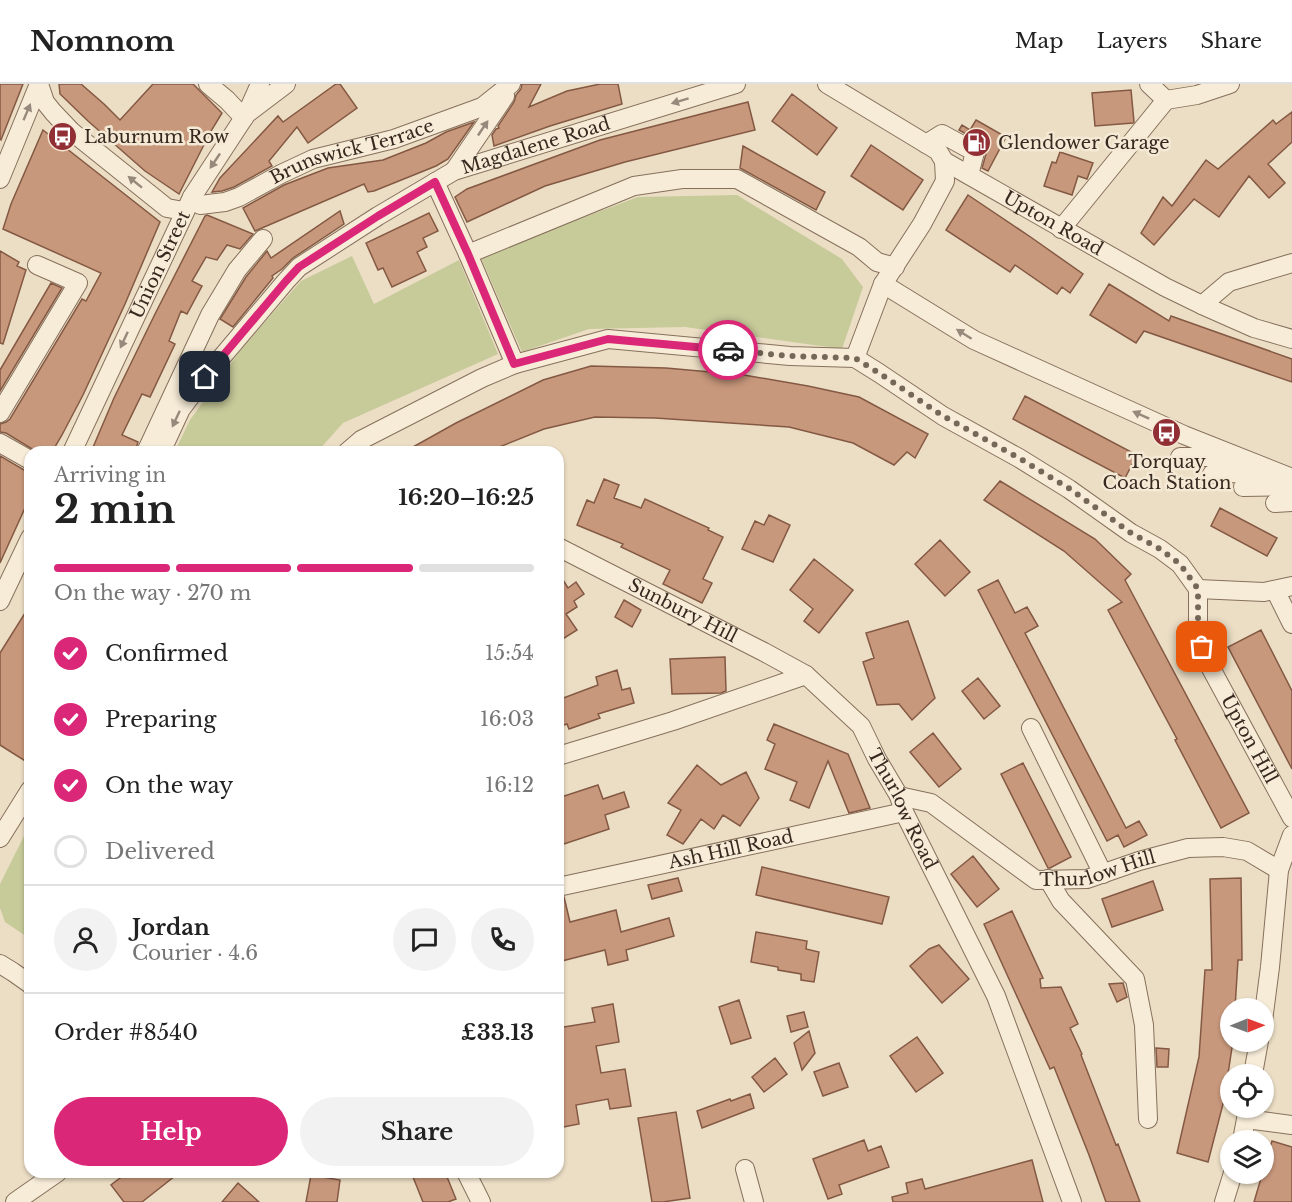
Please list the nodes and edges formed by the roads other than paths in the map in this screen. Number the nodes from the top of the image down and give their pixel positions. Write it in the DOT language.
graph roads {
  1 [pos="39,84"];
  2 [pos="208,84"];
  3 [pos="260,84"];
  4 [pos="286,84"];
  5 [pos="512,84"];
  6 [pos="736,84"];
  7 [pos="826,84"];
  8 [pos="1149,84"];
  9 [pos="1230,84"];
  10 [pos="1166,100"];
  11 [pos="246,115"];
  12 [pos="926,144"];
  13 [pos="5,152"];
  14 [pos="944,160"];
  15 [pos="454,171"];
  16 [pos="969,175"];
  17 [pos="0,179"];
  18 [pos="435,182"];
  19 [pos="188,204"];
  20 [pos="1061,228"];
  21 [pos="263,239"];
  22 [pos="468,254"];
  23 [pos="1292,262"];
  24 [pos="37,265"];
  25 [pos="895,267"];
  26 [pos="883,284"];
  27 [pos="1202,305"];
  28 [pos="1292,339"];
  29 [pos="855,358"];
  30 [pos="514,364"];
  31 [pos="0,413"];
  32 [pos="0,443"];
  33 [pos="75,446"];
  34 [pos="149,446"];
  35 [pos="164,446"];
  36 [pos="354,446"];
  37 [pos="1180,456"];
  38 [pos="24,457"];
  39 [pos="1240,457"];
  40 [pos="1212,474"];
  41 [pos="1285,475"];
  42 [pos="1292,486"];
  43 [pos="1243,487"];
  44 [pos="564,550"];
  45 [pos="24,551"];
  46 [pos="1283,588"];
  47 [pos="1198,589"];
  48 [pos="0,601"];
  49 [pos="1292,624"];
  50 [pos="806,675"];
  51 [pos="1031,728"];
  52 [pos="564,754"];
  53 [pos="24,800"];
  54 [pos="902,804"];
  55 [pos="1291,816"];
  56 [pos="1292,835"];
  57 [pos="0,838"];
  58 [pos="1279,870"];
  59 [pos="1103,874"];
  60 [pos="1048,879"];
  61 [pos="564,886"];
  62 [pos="0,964"];
  63 [pos="24,980"];
  64 [pos="1266,998"];
  65 [pos="1266,1118"];
  66 [pos="1148,1119"];
  67 [pos="1292,1125"];
  68 [pos="745,1168"];
  69 [pos="49,1178"];
  70 [pos="469,1178"];
  71 [pos="1230,1184"];
  72 [pos="15,1202"];
  73 [pos="481,1202"];
  74 [pos="754,1202"];
  75 [pos="1072,1202"];
  76 [pos="1224,1202"];
  13 -- 1 [label="street, one-way"];
  19 -- 1 [label="street, one-way"];
  2 -- 11 [label="street"];
  3 -- 11 [label="street, Union Street"];
  4 -- 11 [label="street"];
  15 -- 5 [label="street, one-way"];
  5 -- 19 [label="street, Brunswick Terrace"];
  6 -- 15 [label="street, Magdalene Road, one-way"];
  7 -- 12 [label="street, Upton Road"];
  8 -- 10 [label="street"];
  9 -- 10 [label="street"];
  10 -- 20 [label="street"];
  11 -- 19 [label="street, Union Street, one-way"];
  12 -- 14 [label="street, Upton Road"];
  12 -- 16 [label="street"];
  13 -- 17 [label="street"];
  14 -- 16 [label="street, Upton Road"];
  14 -- 25 [label="street"];
  15 -- 18 [label="street, Magdalene Road"];
  16 -- 20 [label="street, Upton Road"];
  18 -- 22 [label="street"];
  18 -- 35 [label="street, Magdalene Road, one-way"];
  19 -- 33 [label="street, Union Street, one-way"];
  20 -- 27 [label="street, Upton Road"];
  21 -- 34 [label="street"];
  22 -- 25 [label="street"];
  22 -- 30 [label="street"];
  23 -- 27 [label="street"];
  24 -- 31 [label="street"];
  25 -- 26 [label="street"];
  26 -- 29 [label="street"];
  39 -- 26 [label="street, one-way"];
  27 -- 28 [label="street, Upton Road"];
  29 -- 30 [label="street"];
  29 -- 47 [label="street"];
  30 -- 36 [label="street"];
  32 -- 38 [label="street"];
  37 -- 39 [label="street"];
  39 -- 41 [label="street"];
  40 -- 41 [label="street"];
  42 -- 43 [label="street"];
  44 -- 50 [label="street, Sunbury Hill"];
  45 -- 48 [label="street"];
  46 -- 47 [label="street"];
  46 -- 49 [label="street"];
  47 -- 55 [label="street, Upton Hill"];
  50 -- 52 [label="street"];
  50 -- 54 [label="street, Thurlow Road"];
  51 -- 59 [label="street"];
  53 -- 57 [label="street"];
  54 -- 60 [label="street, Thurlow Hill"];
  54 -- 61 [label="street, Ash Hill Road"];
  54 -- 75 [label="street, Thurlow Road"];
  56 -- 58 [label="street"];
  58 -- 59 [label="street, Thurlow Hill"];
  58 -- 64 [label="street"];
  59 -- 60 [label="street, Thurlow Hill"];
  60 -- 66 [label="street"];
  62 -- 63 [label="street"];
  65 -- 67 [label="street"];
  68 -- 74 [label="street"];
  69 -- 72 [label="street"];
  70 -- 73 [label="street"];
  71 -- 76 [label="street"];
}
